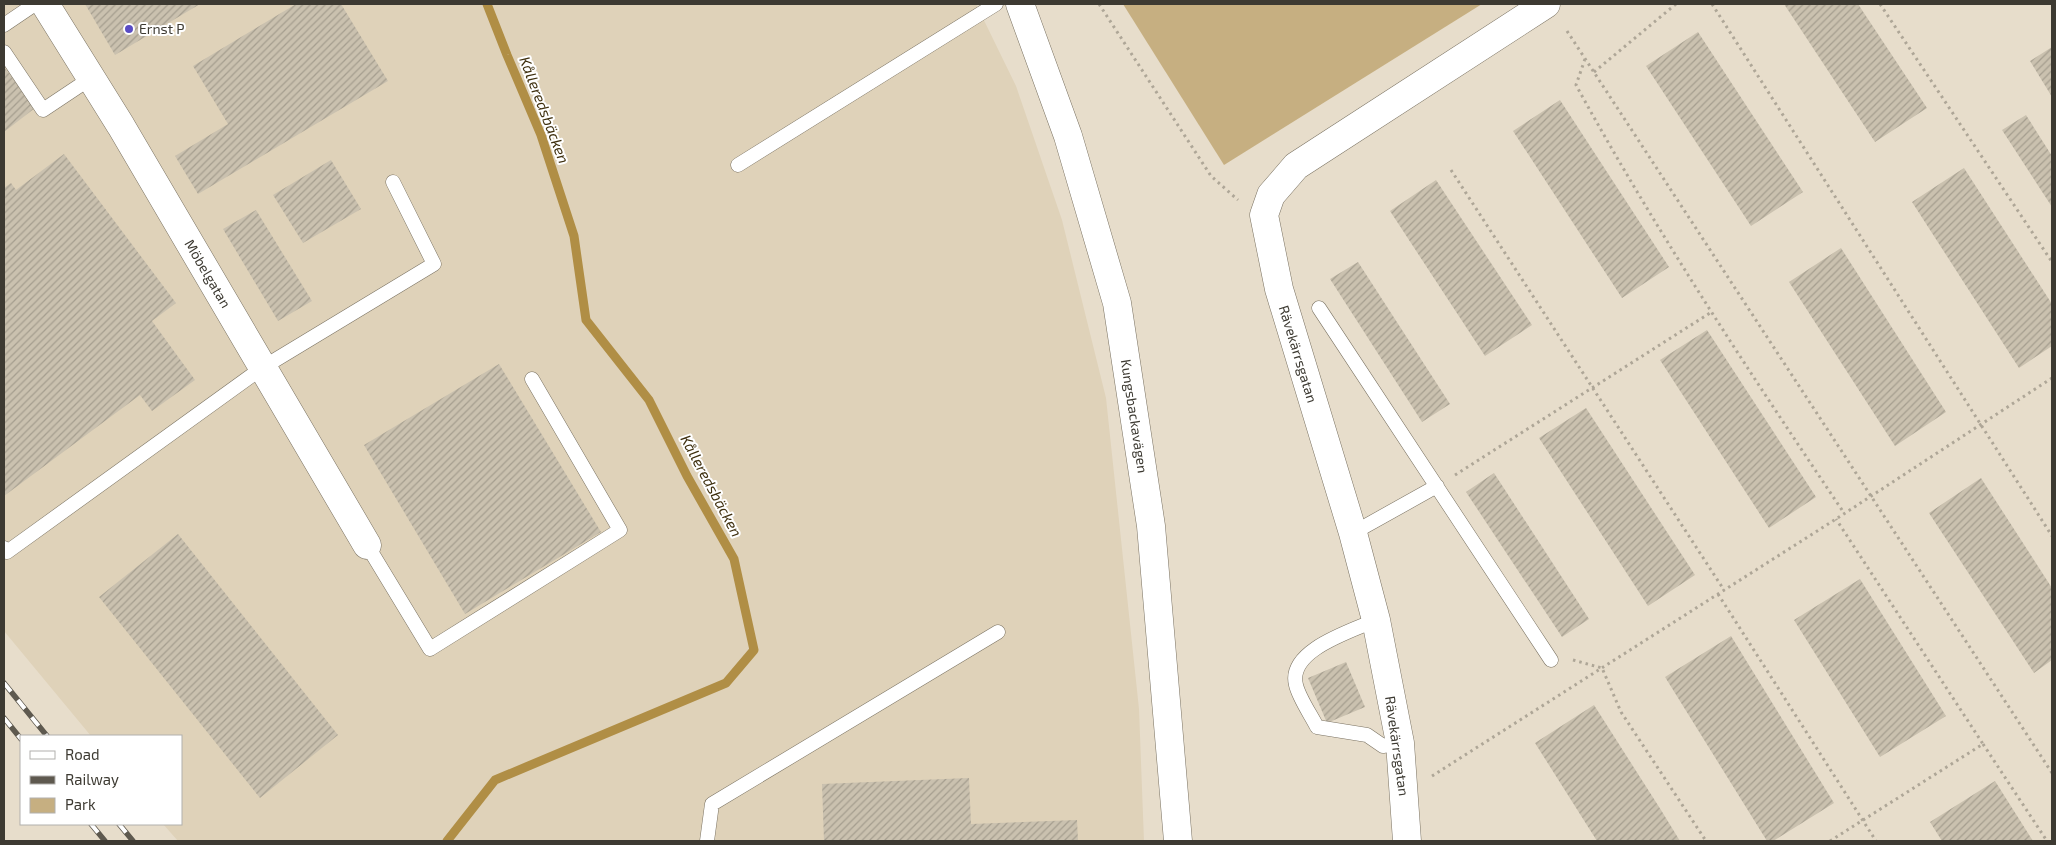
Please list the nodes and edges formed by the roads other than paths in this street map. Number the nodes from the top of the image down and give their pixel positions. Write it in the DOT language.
graph roads {
  1 [pos="35,4"];
  2 [pos="45,4"];
  3 [pos="996,4"];
  4 [pos="1020,4"];
  5 [pos="1546,4"];
  6 [pos="4,25"];
  7 [pos="4,52"];
  8 [pos="91,78"];
  9 [pos="738,165"];
  10 [pos="393,182"];
  11 [pos="1319,308"];
  12 [pos="262,368"];
  13 [pos="532,379"];
  14 [pos="1438,486"];
  15 [pos="1352,533"];
  16 [pos="367,546"];
  17 [pos="4,548"];
  18 [pos="1376,620"];
  19 [pos="998,632"];
  20 [pos="1551,660"];
  21 [pos="1400,743"];
  22 [pos="707,841"];
  23 [pos="1178,841"];
  24 [pos="1407,841"];
  1 -- 6 [label="lane"];
  2 -- 8 [label="street, Möbelgatan"];
  3 -- 9 [label="lane"];
  4 -- 23 [label="street, Kungsbackavägen"];
  5 -- 15 [label="street, Rävekärrsgatan"];
  7 -- 8 [label="lane"];
  8 -- 12 [label="street, Möbelgatan"];
  10 -- 12 [label="lane"];
  11 -- 14 [label="lane"];
  12 -- 16 [label="street, Möbelgatan"];
  12 -- 17 [label="lane"];
  13 -- 16 [label="lane"];
  14 -- 15 [label="lane"];
  14 -- 20 [label="lane"];
  15 -- 18 [label="street, Rävekärrsgatan"];
  18 -- 21 [label="street, Rävekärrsgatan"];
  18 -- 21 [label="lane"];
  19 -- 22 [label="lane"];
  21 -- 24 [label="street, Rävekärrsgatan"];
}
